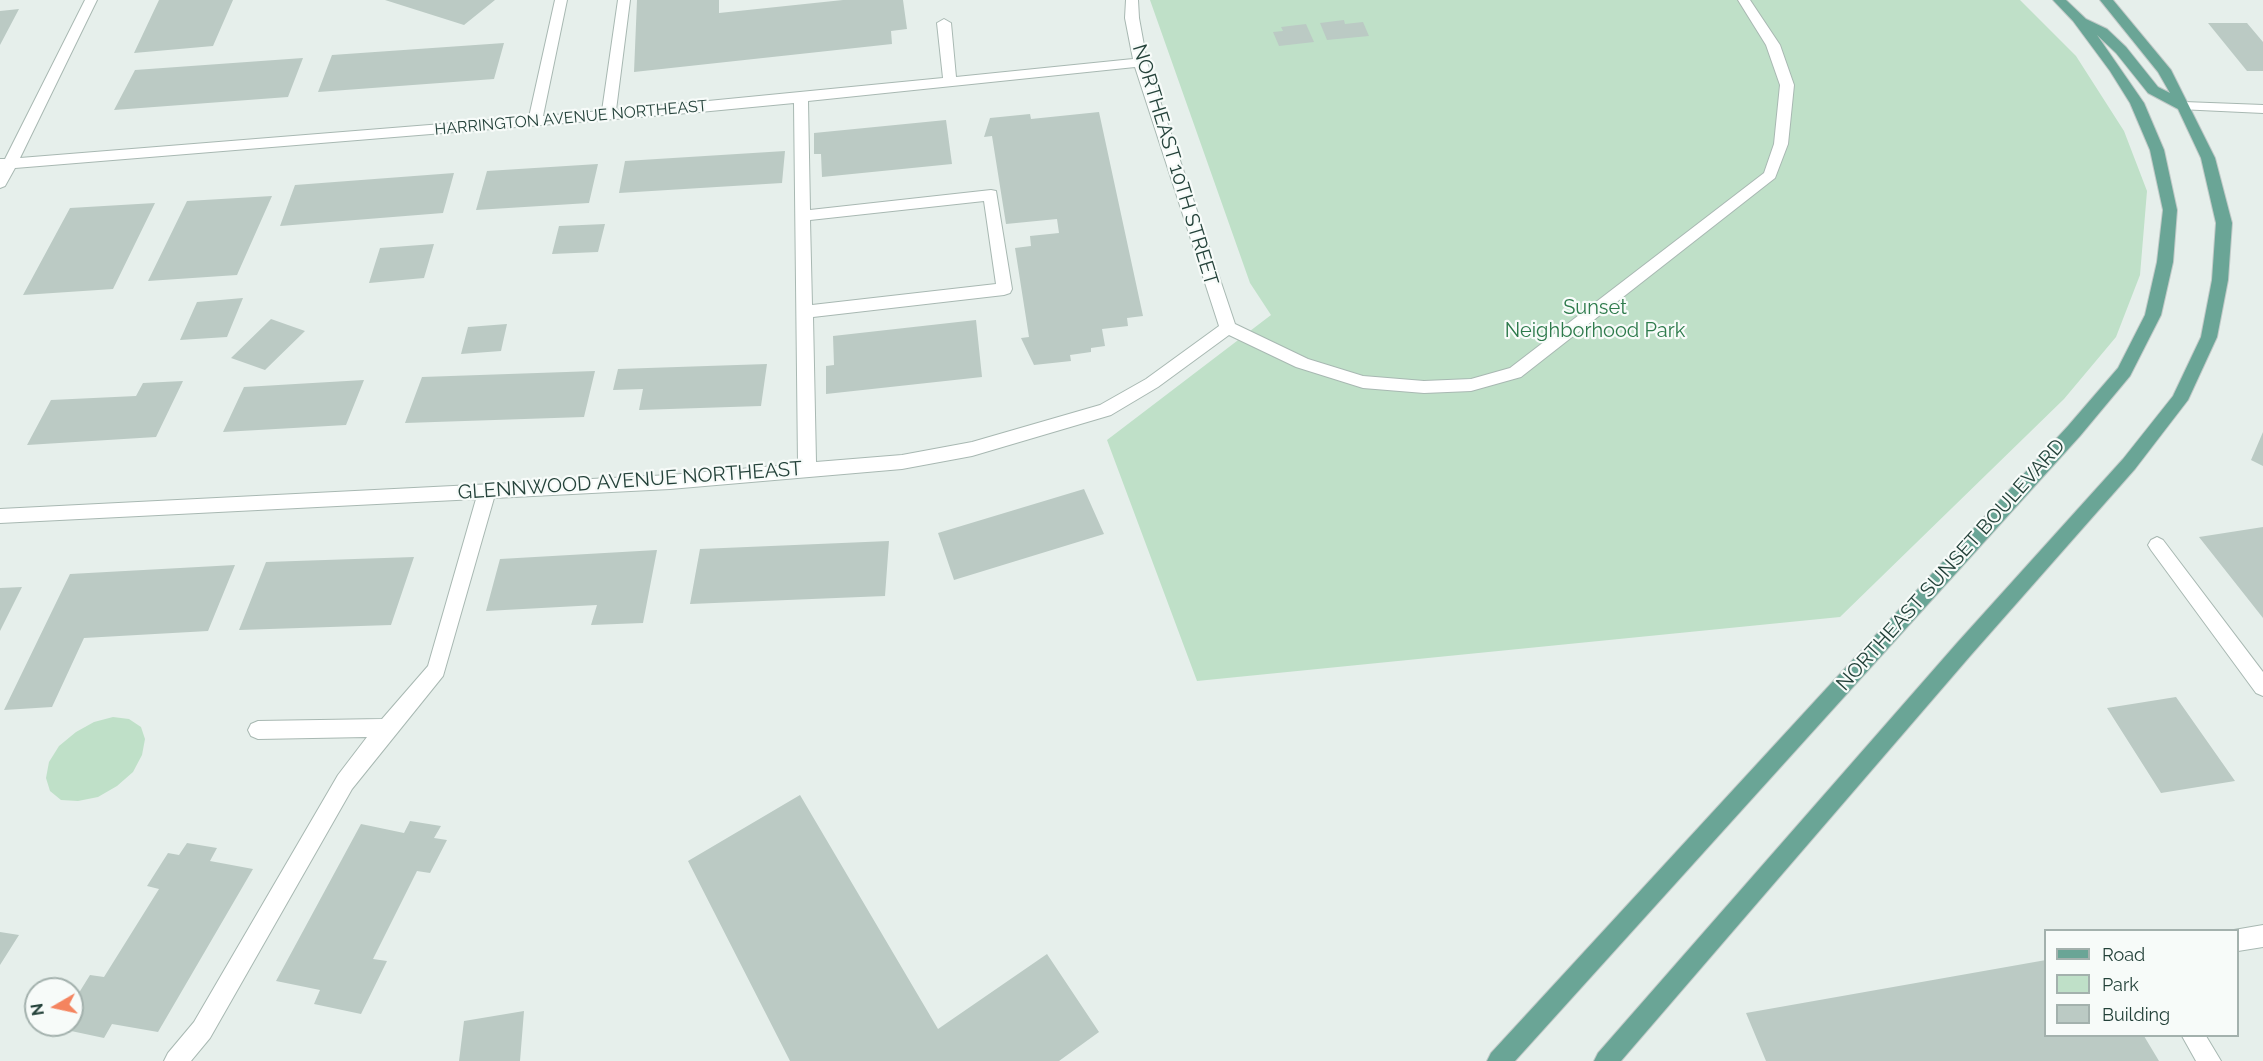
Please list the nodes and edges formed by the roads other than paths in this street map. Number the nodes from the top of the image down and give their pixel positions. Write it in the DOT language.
graph roads {
  1 [pos="91,0"];
  2 [pos="561,0"];
  3 [pos="624,0"];
  4 [pos="1132,0"];
  5 [pos="1744,0"];
  6 [pos="2059,0"];
  7 [pos="2106,0"];
  8 [pos="2078,18"];
  9 [pos="944,23"];
  10 [pos="1140,62"];
  11 [pos="950,82"];
  12 [pos="801,97"];
  13 [pos="2184,106"];
  14 [pos="2263,109"];
  15 [pos="608,115"];
  16 [pos="534,121"];
  17 [pos="5,164"];
  18 [pos="0,183"];
  19 [pos="803,216"];
  20 [pos="805,312"];
  21 [pos="1228,328"];
  22 [pos="807,470"];
  23 [pos="487,491"];
  24 [pos="0,516"];
  25 [pos="2157,546"];
  26 [pos="2263,687"];
  27 [pos="387,728"];
  28 [pos="258,730"];
  29 [pos="2263,936"];
  30 [pos="2239,940"];
  31 [pos="2194,1037"];
  32 [pos="176,1061"];
  33 [pos="1499,1061"];
  34 [pos="1606,1061"];
  35 [pos="2209,1061"];
  1 -- 17 [label="street"];
  2 -- 16 [label="street"];
  3 -- 15 [label="street"];
  4 -- 10 [label="street, NORTHEAST 10TH STREET"];
  5 -- 21 [label="street"];
  6 -- 8 [label="main road, NORTHEAST SUNSET BOULEVARD"];
  7 -- 13 [label="main road"];
  8 -- 13 [label="main road"];
  8 -- 33 [label="main road, NORTHEAST SUNSET BOULEVARD"];
  9 -- 11 [label="street"];
  10 -- 11 [label="street, HARRINGTON AVENUE NORTHEAST"];
  10 -- 21 [label="street, NORTHEAST 10TH STREET"];
  11 -- 12 [label="street, HARRINGTON AVENUE NORTHEAST"];
  12 -- 15 [label="street, HARRINGTON AVENUE NORTHEAST"];
  12 -- 19 [label="street"];
  13 -- 14 [label="street"];
  13 -- 34 [label="main road"];
  15 -- 16 [label="street, HARRINGTON AVENUE NORTHEAST"];
  16 -- 17 [label="street, HARRINGTON AVENUE NORTHEAST"];
  17 -- 18 [label="street"];
  19 -- 20 [label="street"];
  19 -- 20 [label="street"];
  20 -- 22 [label="street"];
  21 -- 22 [label="street, GLENNWOOD AVENUE NORTHEAST"];
  22 -- 23 [label="street, GLENNWOOD AVENUE NORTHEAST"];
  23 -- 24 [label="street, GLENNWOOD AVENUE NORTHEAST"];
  23 -- 27 [label="street"];
  25 -- 26 [label="street"];
  27 -- 28 [label="street"];
  27 -- 32 [label="street"];
  29 -- 30 [label="street"];
  31 -- 35 [label="street"];
}
